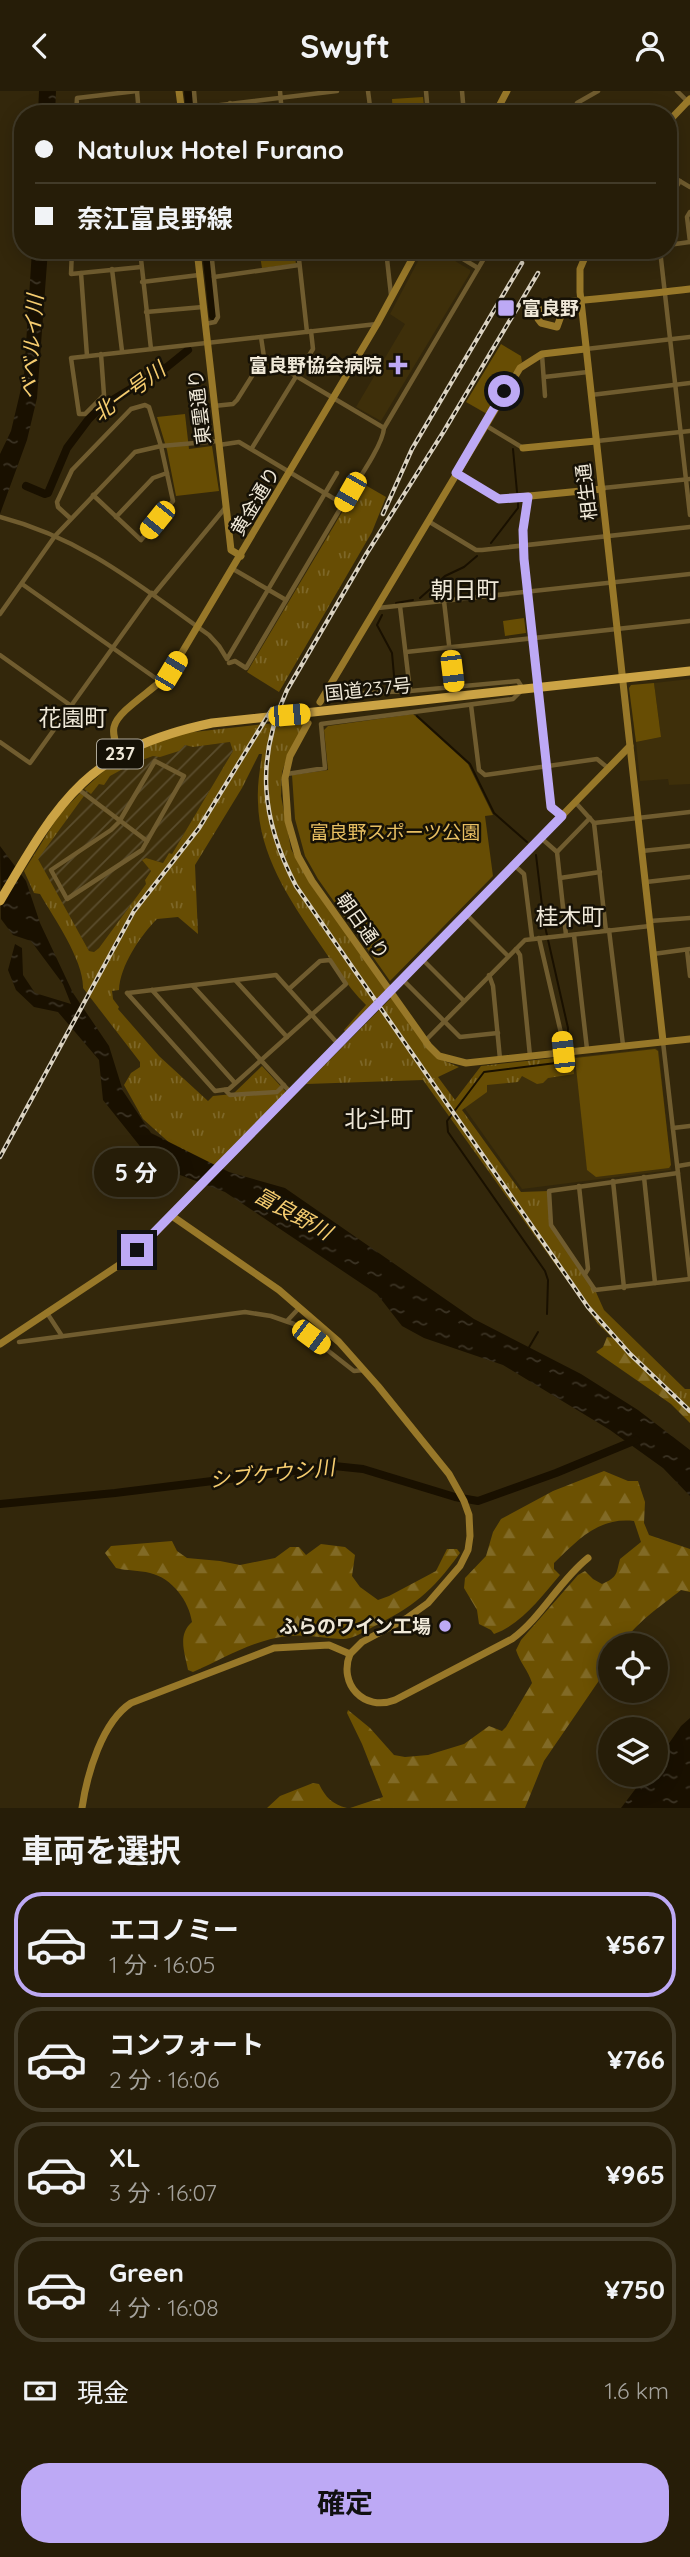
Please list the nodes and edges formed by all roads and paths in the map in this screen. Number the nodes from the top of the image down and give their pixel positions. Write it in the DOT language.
graph roads {
  1 [pos="337,91"];
  2 [pos="598,91"];
  3 [pos="677,91"];
  4 [pos="100,93"];
  5 [pos="280,94"];
  6 [pos="689,101"];
  7 [pos="230,103"];
  8 [pos="77,105"];
  9 [pos="138,105"];
  10 [pos="222,105"];
  11 [pos="576,105"];
  12 [pos="677,179"];
  13 [pos="680,181"];
  14 [pos="677,186"];
  15 [pos="690,187"];
  16 [pos="690,212"];
  17 [pos="690,242"];
  18 [pos="72,259"];
  19 [pos="141,259"];
  20 [pos="198,259"];
  21 [pos="212,259"];
  22 [pos="299,259"];
  23 [pos="387,259"];
  24 [pos="412,259"];
  25 [pos="463,259"];
  26 [pos="484,259"];
  27 [pos="584,259"];
  28 [pos="661,259"];
  29 [pos="299,265"];
  30 [pos="141,267"];
  31 [pos="478,268"];
  32 [pos="111,269"];
  33 [pos="81,273"];
  34 [pos="199,275"];
  35 [pos="214,277"];
  36 [pos="142,282"];
  37 [pos="690,289"];
  38 [pos="665,292"];
  39 [pos="391,298"];
  40 [pos="581,301"];
  41 [pos="566,302"];
  42 [pos="203,307"];
  43 [pos="146,312"];
  44 [pos="205,324"];
  45 [pos="377,324"];
  46 [pos="309,331"];
  47 [pos="261,337"];
  48 [pos="690,337"];
  49 [pos="671,339"];
  50 [pos="207,342"];
  51 [pos="151,349"];
  52 [pos="585,349"];
  53 [pos="122,351"];
  54 [pos="101,354"];
  55 [pos="542,354"];
  56 [pos="88,356"];
  57 [pos="264,357"];
  58 [pos="588,372"];
  59 [pos="296,376"];
  60 [pos="544,377"];
  61 [pos="690,383"];
  62 [pos="676,385"];
  63 [pos="591,395"];
  64 [pos="545,396"];
  65 [pos="333,399"];
  66 [pos="214,407"];
  67 [pos="484,425"];
  68 [pos="384,428"];
  69 [pos="690,431"];
  70 [pos="680,432"];
  71 [pos="596,441"];
  72 [pos="219,443"];
  73 [pos="161,446"];
  74 [pos="252,448"];
  75 [pos="523,448"];
  76 [pos="290,472"];
  77 [pos="167,473"];
  78 [pos="337,473"];
  79 [pos="456,473"];
  80 [pos="688,479"];
  81 [pos="602,489"];
  82 [pos="325,493"];
  83 [pos="93,495"];
  84 [pos="528,497"];
  85 [pos="343,504"];
  86 [pos="225,508"];
  87 [pos="690,515"];
  88 [pos="116,517"];
  89 [pos="2,518"];
  90 [pos="70,518"];
  91 [pos="428,521"];
  92 [pos="690,527"];
  93 [pos="607,535"];
  94 [pos="55,536"];
  95 [pos="523,545"];
  96 [pos="240,556"];
  97 [pos="233,569"];
  98 [pos="690,574"];
  99 [pos="612,582"];
  100 [pos="22,584"];
  101 [pos="268,590"];
  102 [pos="528,592"];
  103 [pos="153,594"];
  104 [pos="286,601"];
  105 [pos="444,601"];
  106 [pos="401,606"];
  107 [pos="375,608"];
  108 [pos="0,614"];
  109 [pos="690,621"];
  110 [pos="197,627"];
  111 [pos="617,629"];
  112 [pos="533,639"];
  113 [pos="112,647"];
  114 [pos="449,648"];
  115 [pos="406,652"];
  116 [pos="0,655"];
  117 [pos="229,663"];
  118 [pos="690,671"];
  119 [pos="622,679"];
  120 [pos="162,683"];
  121 [pos="539,687"];
  122 [pos="454,688"];
  123 [pos="523,689"];
  124 [pos="326,691"];
  125 [pos="410,691"];
  126 [pos="320,702"];
  127 [pos="70,705"];
  128 [pos="471,705"];
  129 [pos="308,723"];
  130 [pos="0,741"];
  131 [pos="630,746"];
  132 [pos="120,754"];
  133 [pos="547,766"];
  134 [pos="609,769"];
  135 [pos="286,774"];
  136 [pos="76,787"];
  137 [pos="576,803"];
  138 [pos="690,812"];
  139 [pos="562,816"];
  140 [pos="590,818"];
  141 [pos="638,818"];
  142 [pos="119,821"];
  143 [pos="594,823"];
  144 [pos="541,838"];
  145 [pos="147,841"];
  146 [pos="690,846"];
  147 [pos="642,851"];
  148 [pos="557,852"];
  149 [pos="515,866"];
  150 [pos="600,872"];
  151 [pos="690,877"];
  152 [pos="560,878"];
  153 [pos="645,882"];
  154 [pos="0,901"];
  155 [pos="467,915"];
  156 [pos="690,918"];
  157 [pos="649,924"];
  158 [pos="608,930"];
  159 [pos="574,935"];
  160 [pos="566,936"];
  161 [pos="545,938"];
  162 [pos="532,939"];
  163 [pos="516,949"];
  164 [pos="688,949"];
  165 [pos="653,954"];
  166 [pos="508,956"];
  167 [pos="423,960"];
  168 [pos="489,975"];
  169 [pos="690,976"];
  170 [pos="403,980"];
  171 [pos="236,981"];
  172 [pos="193,985"];
  173 [pos="289,989"];
  174 [pos="152,990"];
  175 [pos="391,993"];
  176 [pos="464,1001"];
  177 [pos="312,1015"];
  178 [pos="444,1022"];
  179 [pos="498,1033"];
  180 [pos="287,1037"];
  181 [pos="690,1039"];
  182 [pos="425,1041"];
  183 [pos="663,1041"];
  184 [pos="340,1045"];
  185 [pos="623,1045"];
  186 [pos="587,1050"];
  187 [pos="563,1052"];
  188 [pos="530,1056"];
  189 [pos="500,1059"];
  190 [pos="261,1060"];
  191 [pos="235,1083"];
  192 [pos="284,1085"];
  193 [pos="224,1090"];
  194 [pos="292,1094"];
  195 [pos="690,1126"];
  196 [pos="673,1128"];
  197 [pos="690,1164"];
  198 [pos="678,1165"];
  199 [pos="678,1173"];
  200 [pos="644,1177"];
  201 [pos="613,1181"];
  202 [pos="579,1186"];
  203 [pos="172,1216"];
  204 [pos="585,1275"];
  205 [pos="690,1279"];
  206 [pos="655,1283"];
  207 [pos="624,1287"];
  208 [pos="300,1307"];
  209 [pos="47,1313"];
  210 [pos="287,1321"];
  211 [pos="62,1336"];
  212 [pos="19,1342"];
  213 [pos="0,1344"];
  214 [pos="364,1369"];
  215 [pos="587,1558"];
  216 [pos="350,1654"];
  217 [pos="82,1808"];
  1 -- 5 [label="street"];
  2 -- 11 [label="street"];
  3 -- 6 [label="street"];
  4 -- 8 [label="street"];
  4 -- 9 [label="street"];
  5 -- 7 [label="street"];
  7 -- 10 [label="street"];
  12 -- 13 [label="street"];
  13 -- 14 [label="street"];
  13 -- 15 [label="street"];
  16 -- 17 [label="street"];
  18 -- 33 [label="street"];
  19 -- 30 [label="street"];
  20 -- 34 [label="street, 東雲通り"];
  21 -- 35 [label="street"];
  22 -- 29 [label="street"];
  23 -- 39 [label="street"];
  24 -- 39 [label="street, 黄金通り"];
  25 -- 31 [label="street"];
  26 -- 31 [label="street"];
  27 -- 40 [label="street, 相生通"];
  28 -- 38 [label="street"];
  29 -- 35 [label="street"];
  29 -- 46 [label="street"];
  30 -- 32 [label="street"];
  30 -- 36 [label="street"];
  31 -- 68 [label="street"];
  32 -- 33 [label="street"];
  32 -- 53 [label="street"];
  33 -- 56 [label="street"];
  34 -- 36 [label="street"];
  34 -- 42 [label="street, 東雲通り"];
  35 -- 44 [label="street"];
  36 -- 43 [label="street"];
  37 -- 38 [label="street"];
  38 -- 40 [label="street"];
  38 -- 49 [label="street"];
  39 -- 45 [label="street, 黄金通り"];
  40 -- 41 [label="street"];
  40 -- 52 [label="street, 相生通"];
  41 -- 41 [label="street"];
  42 -- 43 [label="street"];
  42 -- 44 [label="street, 東雲通り"];
  43 -- 51 [label="street"];
  44 -- 50 [label="street, 東雲通り"];
  45 -- 46 [label="street"];
  45 -- 65 [label="street, 黄金通り"];
  46 -- 47 [label="street"];
  46 -- 59 [label="street"];
  47 -- 50 [label="street"];
  47 -- 57 [label="street"];
  48 -- 49 [label="street"];
  49 -- 52 [label="street"];
  49 -- 62 [label="street"];
  50 -- 51 [label="street"];
  50 -- 66 [label="street, 東雲通り"];
  51 -- 53 [label="street"];
  52 -- 55 [label="street"];
  52 -- 58 [label="street, 相生通"];
  53 -- 54 [label="street"];
  54 -- 56 [label="street"];
  54 -- 56 [label="street"];
  55 -- 60 [label="street"];
  55 -- 67 [label="street"];
  57 -- 59 [label="street"];
  57 -- 66 [label="street"];
  58 -- 60 [label="street"];
  58 -- 63 [label="street, 相生通"];
  59 -- 65 [label="street"];
  59 -- 74 [label="street"];
  60 -- 64 [label="street"];
  61 -- 62 [label="street"];
  62 -- 63 [label="street"];
  62 -- 70 [label="street"];
  63 -- 71 [label="street, 相生通"];
  65 -- 68 [label="street"];
  65 -- 76 [label="street, 黄金通り"];
  66 -- 72 [label="street, 東雲通り"];
  67 -- 75 [label="street"];
  67 -- 79 [label="street"];
  68 -- 85 [label="street"];
  69 -- 70 [label="street"];
  70 -- 71 [label="street"];
  70 -- 80 [label="street"];
  71 -- 75 [label="street"];
  71 -- 81 [label="street, 相生通"];
  72 -- 73 [label="street"];
  72 -- 74 [label="street"];
  72 -- 86 [label="street, 東雲通り"];
  73 -- 77 [label="street"];
  73 -- 83 [label="street"];
  73 -- 90 [label="street"];
  74 -- 76 [label="street"];
  76 -- 82 [label="street"];
  76 -- 96 [label="street, 黄金通り"];
  77 -- 88 [label="street"];
  77 -- 88 [label="street"];
  78 -- 82 [label="street"];
  79 -- 84 [label="street"];
  79 -- 91 [label="street"];
  80 -- 81 [label="street"];
  80 -- 87 [label="street"];
  81 -- 84 [label="street"];
  81 -- 93 [label="street, 相生通"];
  82 -- 85 [label="street"];
  82 -- 101 [label="street"];
  83 -- 88 [label="street"];
  83 -- 90 [label="street"];
  84 -- 95 [label="street"];
  85 -- 104 [label="street"];
  86 -- 96 [label="street, 東雲通り"];
  86 -- 103 [label="street"];
  89 -- 94 [label="street"];
  90 -- 94 [label="street"];
  91 -- 95 [label="street"];
  91 -- 107 [label="street"];
  92 -- 93 [label="street"];
  93 -- 95 [label="street"];
  93 -- 99 [label="street, 相生通"];
  94 -- 100 [label="street"];
  94 -- 103 [label="street"];
  95 -- 102 [label="street"];
  96 -- 97 [label="street, 黄金通り"];
  97 -- 101 [label="street"];
  97 -- 110 [label="street, 黄金通り"];
  98 -- 99 [label="street"];
  99 -- 102 [label="street"];
  99 -- 111 [label="street, 相生通"];
  100 -- 108 [label="street"];
  100 -- 113 [label="street"];
  101 -- 104 [label="street"];
  101 -- 110 [label="street"];
  102 -- 105 [label="street"];
  102 -- 112 [label="street"];
  103 -- 110 [label="street"];
  103 -- 113 [label="street"];
  104 -- 117 [label="street"];
  105 -- 106 [label="street"];
  105 -- 114 [label="street"];
  106 -- 107 [label="street"];
  106 -- 115 [label="street"];
  107 -- 124 [label="street"];
  109 -- 111 [label="street"];
  110 -- 120 [label="street, 黄金通り"];
  111 -- 112 [label="street"];
  111 -- 119 [label="street, 相生通"];
  112 -- 114 [label="street"];
  112 -- 121 [label="street"];
  113 -- 120 [label="street"];
  113 -- 127 [label="street"];
  114 -- 115 [label="street"];
  114 -- 122 [label="street"];
  115 -- 125 [label="street"];
  116 -- 127 [label="street"];
  118 -- 119 [label="highway, 国道237号 / 237"];
  119 -- 121 [label="highway, 国道237号 / 237"];
  119 -- 131 [label="street, 相生通"];
  120 -- 132 [label="street, 黄金通り"];
  121 -- 123 [label="highway, 国道237号 / 237"];
  121 -- 133 [label="street"];
  122 -- 123 [label="street"];
  122 -- 125 [label="street"];
  123 -- 128 [label="street"];
  123 -- 132 [label="highway, 国道237号 / 237"];
  124 -- 125 [label="street"];
  124 -- 126 [label="street"];
  127 -- 130 [label="street"];
  128 -- 133 [label="street"];
  128 -- 135 [label="street"];
  129 -- 135 [label="street, 朝日通り"];
  131 -- 134 [label="street"];
  131 -- 141 [label="street"];
  132 -- 136 [label="highway, 国道237号 / 237"];
  133 -- 134 [label="street"];
  133 -- 139 [label="street"];
  134 -- 137 [label="street"];
  135 -- 175 [label="street, 朝日通り"];
  136 -- 142 [label="street"];
  136 -- 154 [label="highway, 国道237号 / 237"];
  137 -- 139 [label="street"];
  137 -- 140 [label="street"];
  138 -- 141 [label="street"];
  139 -- 144 [label="street"];
  140 -- 143 [label="street"];
  140 -- 148 [label="street"];
  141 -- 143 [label="street"];
  141 -- 147 [label="street"];
  142 -- 145 [label="street"];
  142 -- 145 [label="street"];
  142 -- 145 [label="street"];
  143 -- 150 [label="street"];
  144 -- 148 [label="street"];
  144 -- 149 [label="street"];
  146 -- 147 [label="street"];
  147 -- 153 [label="street"];
  148 -- 152 [label="street"];
  149 -- 155 [label="street"];
  149 -- 162 [label="street"];
  150 -- 152 [label="street"];
  150 -- 158 [label="street"];
  151 -- 153 [label="street"];
  152 -- 160 [label="street"];
  153 -- 157 [label="street"];
  155 -- 166 [label="street"];
  155 -- 167 [label="street"];
  156 -- 157 [label="street"];
  157 -- 158 [label="street"];
  157 -- 165 [label="street"];
  158 -- 159 [label="street"];
  158 -- 185 [label="street"];
  159 -- 160 [label="street"];
  159 -- 186 [label="street"];
  160 -- 161 [label="street"];
  161 -- 162 [label="street"];
  161 -- 187 [label="street"];
  162 -- 163 [label="street"];
  163 -- 166 [label="street"];
  163 -- 188 [label="street"];
  164 -- 165 [label="street"];
  164 -- 169 [label="street"];
  165 -- 183 [label="street"];
  166 -- 168 [label="street"];
  167 -- 170 [label="street"];
  167 -- 176 [label="street"];
  168 -- 176 [label="street"];
  168 -- 179 [label="street"];
  170 -- 175 [label="street"];
  170 -- 178 [label="street"];
  171 -- 172 [label="street"];
  171 -- 173 [label="street"];
  171 -- 180 [label="street"];
  172 -- 174 [label="street"];
  172 -- 190 [label="street"];
  173 -- 177 [label="street"];
  173 -- 177 [label="street"];
  174 -- 191 [label="street"];
  174 -- 193 [label="street"];
  175 -- 182 [label="street, 朝日通り"];
  175 -- 184 [label="street"];
  176 -- 178 [label="street"];
  177 -- 180 [label="street"];
  177 -- 184 [label="street"];
  178 -- 179 [label="street"];
  178 -- 182 [label="street"];
  179 -- 189 [label="street"];
  180 -- 190 [label="street"];
  181 -- 183 [label="street, 朝日通り"];
  182 -- 189 [label="street, 朝日通り"];
  183 -- 185 [label="street, 朝日通り"];
  183 -- 196 [label="street"];
  184 -- 194 [label="street"];
  185 -- 186 [label="street, 朝日通り"];
  186 -- 187 [label="street, 朝日通り"];
  187 -- 188 [label="street, 朝日通り"];
  188 -- 189 [label="street, 朝日通り"];
  190 -- 191 [label="street"];
  190 -- 192 [label="street"];
  191 -- 193 [label="street"];
  192 -- 193 [label="street"];
  192 -- 194 [label="street"];
  194 -- 203 [label="street"];
  195 -- 196 [label="street"];
  196 -- 198 [label="street"];
  197 -- 198 [label="street"];
  198 -- 199 [label="street"];
  199 -- 200 [label="street"];
  199 -- 205 [label="street"];
  200 -- 201 [label="street"];
  200 -- 206 [label="street"];
  201 -- 202 [label="street"];
  201 -- 207 [label="street"];
  202 -- 204 [label="street"];
  202 -- 204 [label="street"];
  203 -- 208 [label="street"];
  203 -- 209 [label="street"];
  204 -- 207 [label="street"];
  205 -- 206 [label="street"];
  206 -- 207 [label="street"];
  208 -- 210 [label="street"];
  208 -- 214 [label="street"];
  209 -- 211 [label="street"];
  209 -- 213 [label="street"];
  210 -- 211 [label="street"];
  210 -- 214 [label="street"];
  211 -- 212 [label="street"];
  214 -- 216 [label="street"];
  215 -- 216 [label="street"];
  216 -- 217 [label="street"];
}
